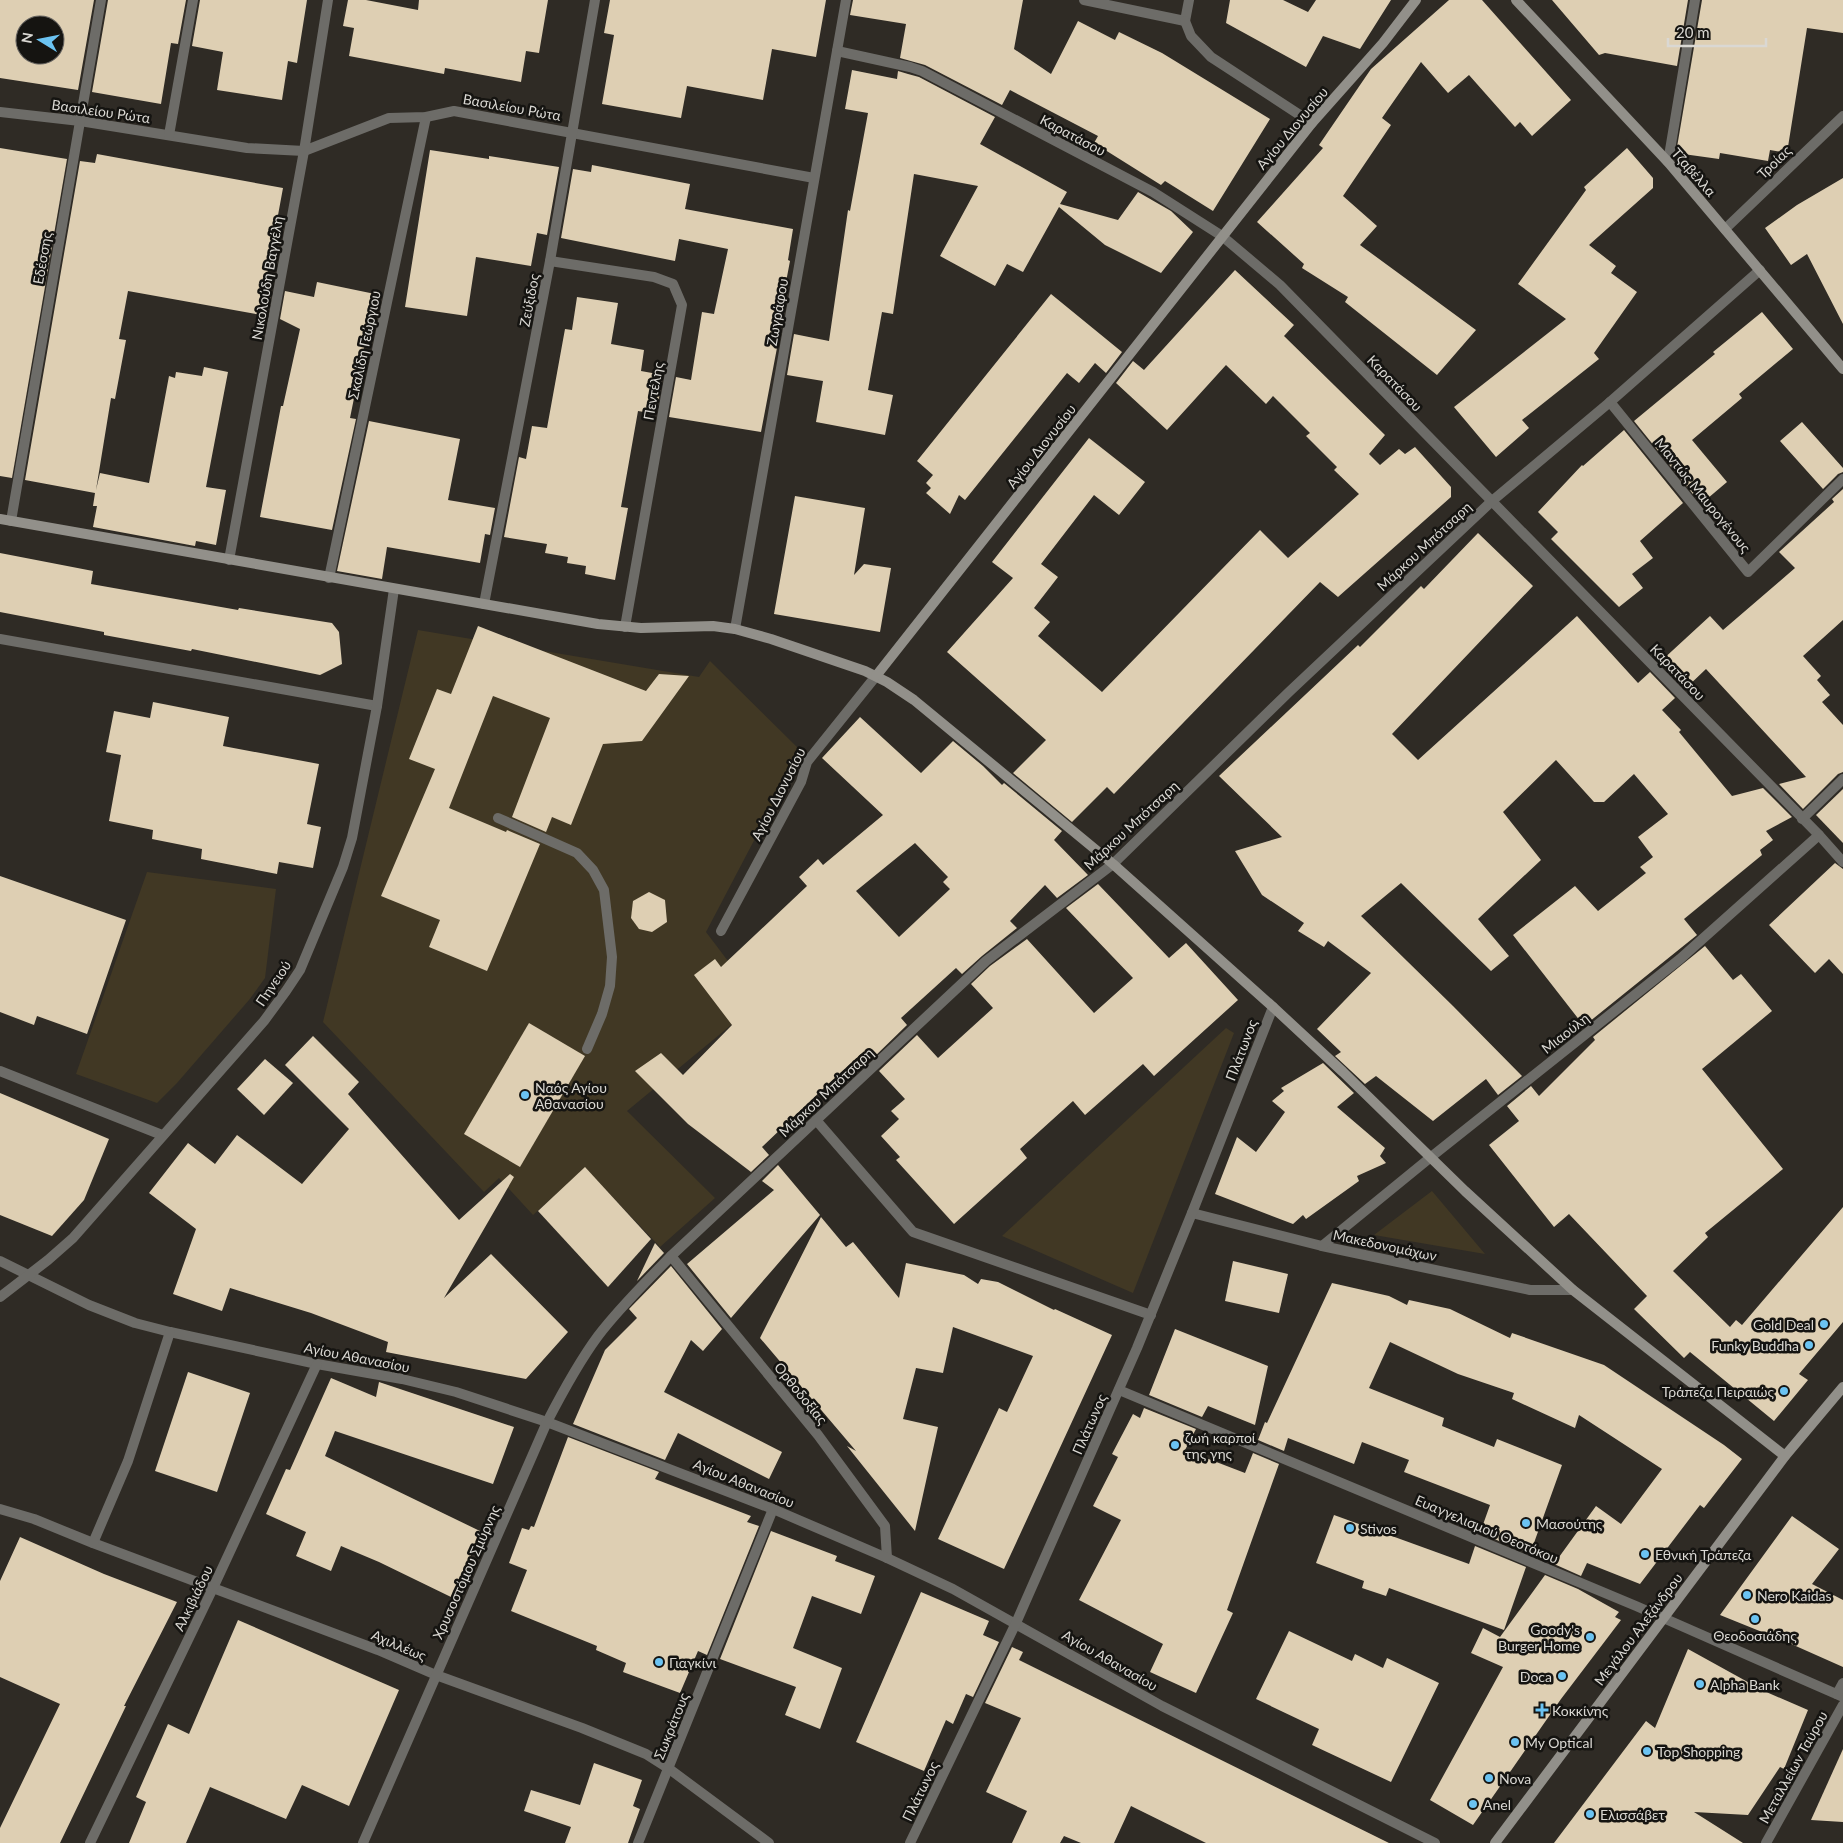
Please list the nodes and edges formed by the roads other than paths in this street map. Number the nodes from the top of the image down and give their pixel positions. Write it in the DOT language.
graph roads {
  1 [pos="101,0"];
  2 [pos="193,0"];
  3 [pos="328,0"];
  4 [pos="595,0"];
  5 [pos="846,0"];
  6 [pos="1084,0"];
  7 [pos="1189,0"];
  8 [pos="1416,0"];
  9 [pos="1516,0"];
  10 [pos="1695,0"];
  11 [pos="1185,21"];
  12 [pos="836,51"];
  13 [pos="0,112"];
  14 [pos="1843,116"];
  15 [pos="426,117"];
  16 [pos="80,122"];
  17 [pos="1312,124"];
  18 [pos="572,132"];
  19 [pos="169,135"];
  20 [pos="304,151"];
  21 [pos="1668,162"];
  22 [pos="814,178"];
  23 [pos="1725,229"];
  24 [pos="1222,236"];
  25 [pos="550,261"];
  26 [pos="1760,270"];
  27 [pos="1843,369"];
  28 [pos="1610,402"];
  29 [pos="1843,479"];
  30 [pos="1492,501"];
  31 [pos="0,520"];
  32 [pos="11,521"];
  33 [pos="229,560"];
  34 [pos="329,578"];
  35 [pos="394,589"];
  36 [pos="484,604"];
  37 [pos="625,627"];
  38 [pos="735,628"];
  39 [pos="0,639"];
  40 [pos="876,676"];
  41 [pos="377,706"];
  42 [pos="1843,779"];
  43 [pos="498,818"];
  44 [pos="1802,819"];
  45 [pos="1819,836"];
  46 [pos="1843,862"];
  47 [pos="1113,864"];
  48 [pos="721,930"];
  49 [pos="1272,1007"];
  50 [pos="586,1049"];
  51 [pos="0,1071"];
  52 [pos="816,1120"];
  53 [pos="162,1135"];
  54 [pos="1431,1156"];
  55 [pos="1192,1213"];
  56 [pos="1322,1246"];
  57 [pos="671,1256"];
  58 [pos="0,1261"];
  59 [pos="28,1275"];
  60 [pos="1573,1290"];
  61 [pos="0,1297"];
  62 [pos="1152,1315"];
  63 [pos="170,1332"];
  64 [pos="317,1364"];
  65 [pos="1843,1387"];
  66 [pos="1119,1390"];
  67 [pos="547,1422"];
  68 [pos="1785,1456"];
  69 [pos="0,1509"];
  70 [pos="773,1509"];
  71 [pos="93,1543"];
  72 [pos="887,1558"];
  73 [pos="213,1588"];
  74 [pos="1664,1618"];
  75 [pos="1016,1623"];
  76 [pos="436,1675"];
  77 [pos="1843,1683"];
  78 [pos="1840,1695"];
  79 [pos="1843,1705"];
  80 [pos="668,1768"];
  81 [pos="90,1843"];
  82 [pos="363,1843"];
  83 [pos="638,1843"];
  84 [pos="769,1843"];
  85 [pos="910,1843"];
  86 [pos="1435,1843"];
  87 [pos="1495,1843"];
  88 [pos="1766,1843"];
  1 -- 16 [label="street, Εδέσσης"];
  2 -- 19 [label="street"];
  3 -- 20 [label="street, Νικολούδη Βαγγέλη"];
  4 -- 18 [label="street, Ζεύξιδος"];
  5 -- 12 [label="street, Ζωγράφου"];
  6 -- 11 [label="street"];
  7 -- 11 [label="street"];
  8 -- 17 [label="street, Αγίου Διονυσίου"];
  9 -- 21 [label="street, Τζαβέλλα"];
  10 -- 21 [label="street"];
  11 -- 17 [label="street"];
  12 -- 22 [label="street, Ζωγράφου"];
  12 -- 24 [label="street, Καρατάσου"];
  13 -- 16 [label="street, Βασιλείου Ρώτα"];
  14 -- 23 [label="street, Τροίας"];
  15 -- 18 [label="street, Βασιλείου Ρώτα"];
  15 -- 20 [label="street, Βασιλείου Ρώτα"];
  15 -- 34 [label="street, Σκαλίδη Γεώργιου"];
  16 -- 19 [label="street, Βασιλείου Ρώτα"];
  16 -- 32 [label="street, Εδέσσης"];
  17 -- 24 [label="street, Αγίου Διονυσίου"];
  18 -- 22 [label="street, Βασιλείου Ρώτα"];
  18 -- 25 [label="street, Ζεύξιδος"];
  19 -- 20 [label="street, Βασιλείου Ρώτα"];
  20 -- 33 [label="street, Νικολούδη Βαγγέλη"];
  21 -- 23 [label="street, Τζαβέλλα"];
  22 -- 38 [label="street, Ζωγράφου"];
  23 -- 26 [label="street, Τζαβέλλα"];
  24 -- 30 [label="street, Καρατάσου"];
  24 -- 40 [label="street, Αγίου Διονυσίου"];
  25 -- 36 [label="street, Ζεύξιδος"];
  25 -- 37 [label="street, Πεντέλης"];
  26 -- 27 [label="street, Τζαβέλλα"];
  26 -- 28 [label="street, Μάρκου Μπότσαρη"];
  28 -- 29 [label="street, Μαντώς Μαυρογένους"];
  28 -- 30 [label="street, Μάρκου Μπότσαρη"];
  30 -- 44 [label="street, Καρατάσου"];
  30 -- 47 [label="street, Μάρκου Μπότσαρη"];
  31 -- 32 [label="street"];
  32 -- 33 [label="street"];
  33 -- 34 [label="street"];
  34 -- 35 [label="street"];
  35 -- 36 [label="street"];
  35 -- 41 [label="street, Πηνειού"];
  36 -- 37 [label="street"];
  37 -- 38 [label="street"];
  38 -- 40 [label="street"];
  39 -- 41 [label="street"];
  40 -- 47 [label="street"];
  40 -- 48 [label="street, Αγίου Διονυσίου"];
  41 -- 53 [label="street, Πηνειού"];
  42 -- 44 [label="street"];
  43 -- 50 [label="street"];
  44 -- 45 [label="street, Καρατάσου"];
  45 -- 46 [label="street, Καρατάσου"];
  45 -- 54 [label="street, Μιαούλη"];
  47 -- 49 [label="street"];
  47 -- 52 [label="street, Μάρκου Μπότσαρη"];
  49 -- 54 [label="street"];
  49 -- 55 [label="street, Πλάτωνος"];
  51 -- 53 [label="street"];
  52 -- 57 [label="street, Μάρκου Μπότσαρη"];
  52 -- 62 [label="street"];
  53 -- 59 [label="street, Πηνειού"];
  54 -- 56 [label="street, Μιαούλη"];
  54 -- 60 [label="street"];
  55 -- 56 [label="street, Μακεδονομάχων"];
  55 -- 62 [label="street, Πλάτωνος"];
  56 -- 60 [label="street, Μακεδονομάχων"];
  57 -- 67 [label="street, Μάρκου Μπότσαρη"];
  57 -- 72 [label="street, Ορθοδοξίας"];
  58 -- 59 [label="street, Αγίου Αθανασίου"];
  59 -- 61 [label="street, Πηνειού"];
  59 -- 63 [label="street, Αγίου Αθανασίου"];
  60 -- 68 [label="street"];
  62 -- 66 [label="street, Πλάτωνος"];
  63 -- 64 [label="street, Αγίου Αθανασίου"];
  63 -- 71 [label="street"];
  64 -- 67 [label="street, Αγίου Αθανασίου"];
  64 -- 73 [label="street, Αλκιβιάδου"];
  65 -- 68 [label="street, Μεγάλου Αλεξάνδρου"];
  66 -- 74 [label="street, Ευαγγελισμού Θεοτόκου"];
  66 -- 75 [label="street, Πλάτωνος"];
  67 -- 70 [label="street, Αγίου Αθανασίου"];
  67 -- 76 [label="street, Χρυσοστόμου Σμύρνης"];
  68 -- 74 [label="street, Μεγάλου Αλεξάνδρου"];
  69 -- 71 [label="street, Αχιλλέως"];
  70 -- 72 [label="street, Αγίου Αθανασίου"];
  70 -- 80 [label="street, Σωκράτους"];
  71 -- 73 [label="street, Αχιλλέως"];
  72 -- 75 [label="street, Αγίου Αθανασίου"];
  73 -- 76 [label="street, Αχιλλέως"];
  73 -- 81 [label="street, Αλκιβιάδου"];
  74 -- 78 [label="street, Ευαγγελισμού Θεοτόκου"];
  74 -- 87 [label="street, Μεγάλου Αλεξάνδρου"];
  75 -- 85 [label="street, Πλάτωνος"];
  75 -- 86 [label="street, Αγίου Αθανασίου"];
  76 -- 80 [label="street, Αχιλλέως"];
  76 -- 82 [label="street, Χρυσοστόμου Σμύρνης"];
  77 -- 78 [label="street"];
  79 -- 88 [label="street, Μεταλλείων Ταύρου"];
  80 -- 83 [label="street, Σωκράτους"];
  80 -- 84 [label="street, Αχιλλέως"];
}
